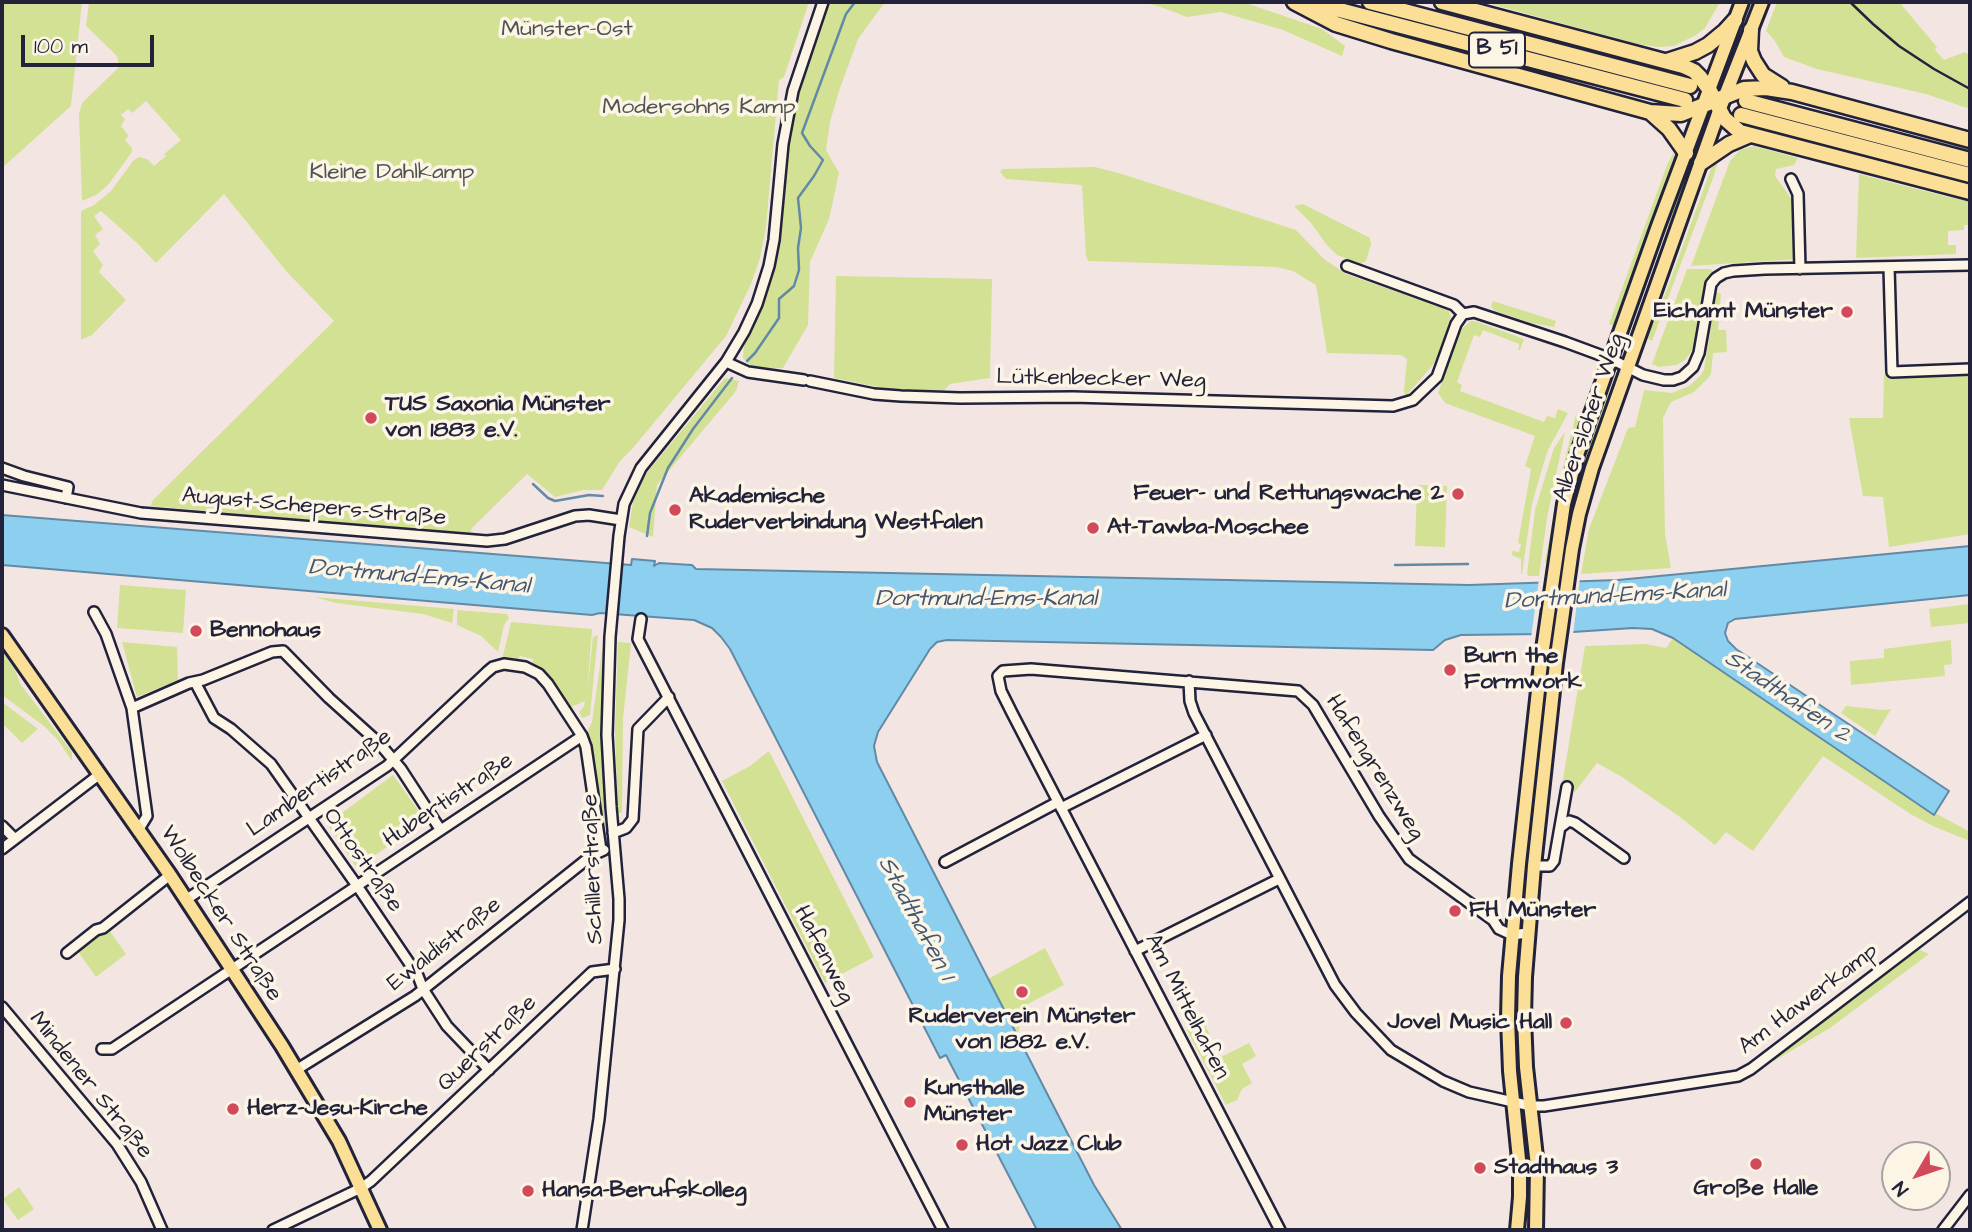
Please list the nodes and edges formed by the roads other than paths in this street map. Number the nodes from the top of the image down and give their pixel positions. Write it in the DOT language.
graph roads {
  1 [pos="823,2"];
  2 [pos="1294,2"];
  3 [pos="1309,2"];
  4 [pos="1370,2"];
  5 [pos="1441,2"];
  6 [pos="1742,2"];
  7 [pos="1762,2"];
  8 [pos="1735,20"];
  9 [pos="1751,30"];
  10 [pos="1667,61"];
  11 [pos="1792,92"];
  12 [pos="1714,100"];
  13 [pos="1650,112"];
  14 [pos="1750,135"];
  15 [pos="1970,140"];
  16 [pos="1686,153"];
  17 [pos="1970,160"];
  18 [pos="1701,163"];
  19 [pos="1970,175"];
  20 [pos="1791,180"];
  21 [pos="1970,192"];
  22 [pos="1970,264"];
  23 [pos="1347,266"];
  24 [pos="1889,267"];
  25 [pos="1800,268"];
  26 [pos="1463,314"];
  27 [pos="1611,359"];
  28 [pos="726,362"];
  29 [pos="1628,369"];
  30 [pos="1970,369"];
  31 [pos="2,468"];
  32 [pos="2,485"];
  33 [pos="66,498"];
  34 [pos="621,520"];
  35 [pos="94,612"];
  36 [pos="641,620"];
  37 [pos="2,635"];
  38 [pos="500,665"];
  39 [pos="998,676"];
  40 [pos="1189,681"];
  41 [pos="195,682"];
  42 [pos="669,697"];
  43 [pos="132,708"];
  44 [pos="1206,735"];
  45 [pos="582,736"];
  46 [pos="394,760"];
  47 [pos="100,774"];
  48 [pos="1567,788"];
  49 [pos="1059,805"];
  50 [pos="308,819"];
  51 [pos="2,826"];
  52 [pos="1561,827"];
  53 [pos="139,829"];
  54 [pos="440,829"];
  55 [pos="613,833"];
  56 [pos="15,839"];
  57 [pos="614,848"];
  58 [pos="2,849"];
  59 [pos="601,850"];
  60 [pos="1624,858"];
  61 [pos="945,862"];
  62 [pos="1519,864"];
  63 [pos="1534,866"];
  64 [pos="170,875"];
  65 [pos="1279,878"];
  66 [pos="356,886"];
  67 [pos="187,899"];
  68 [pos="1970,902"];
  69 [pos="1527,933"];
  70 [pos="1512,935"];
  71 [pos="1135,951"];
  72 [pos="67,953"];
  73 [pos="232,969"];
  74 [pos="615,969"];
  75 [pos="423,989"];
  76 [pos="2,1007"];
  77 [pos="102,1049"];
  78 [pos="296,1070"];
  79 [pos="489,1070"];
  80 [pos="1514,1102"];
  81 [pos="1531,1106"];
  82 [pos="362,1188"];
  83 [pos="1970,1195"];
  84 [pos="162,1230"];
  85 [pos="273,1230"];
  86 [pos="380,1230"];
  87 [pos="582,1230"];
  88 [pos="943,1230"];
  89 [pos="1280,1230"];
  90 [pos="1517,1230"];
  91 [pos="1536,1230"];
  92 [pos="1943,1230"];
  1 -- 28 [label="street"];
  2 -- 13 [label="highway, B 51"];
  3 -- 4 [label="highway, B 51"];
  5 -- 10 [label="highway, B 51"];
  6 -- 8 [label="main road, Albersloher Weg"];
  7 -- 9 [label="main road, Albersloher Weg"];
  8 -- 10 [label="highway"];
  8 -- 12 [label="main road, Albersloher Weg"];
  9 -- 11 [label="highway, B 51"];
  9 -- 12 [label="main road, Albersloher Weg"];
  10 -- 12 [label="highway, B 51"];
  11 -- 12 [label="highway, B 51"];
  11 -- 15 [label="highway, B 51"];
  12 -- 13 [label="highway, B 51"];
  12 -- 14 [label="highway, B 51"];
  12 -- 16 [label="main road, Albersloher Weg"];
  12 -- 18 [label="main road, Albersloher Weg"];
  13 -- 16 [label="highway, B 51"];
  14 -- 18 [label="highway"];
  14 -- 21 [label="highway, B 51"];
  16 -- 27 [label="main road, Albersloher Weg"];
  17 -- 19 [label="highway"];
  18 -- 29 [label="main road, Albersloher Weg"];
  20 -- 25 [label="street"];
  22 -- 24 [label="street"];
  23 -- 26 [label="street"];
  24 -- 25 [label="street"];
  24 -- 30 [label="street"];
  25 -- 29 [label="street"];
  26 -- 27 [label="street"];
  26 -- 28 [label="street, Lütkenbecker Weg"];
  27 -- 29 [label="street"];
  27 -- 62 [label="main road, Albersloher Weg"];
  28 -- 34 [label="street"];
  29 -- 63 [label="main road, Albersloher Weg"];
  31 -- 33 [label="street"];
  32 -- 33 [label="street, August-Schepers-Straße"];
  33 -- 34 [label="street, August-Schepers-Straße"];
  34 -- 55 [label="street, Schillerstraße"];
  35 -- 43 [label="street"];
  36 -- 42 [label="street, Hafenweg"];
  37 -- 47 [label="main road, Wolbecker Straße"];
  38 -- 45 [label="street, Schillerstraße"];
  38 -- 46 [label="street, Lambertistraße"];
  39 -- 40 [label="street, Hafengrenzweg"];
  39 -- 49 [label="street, Am Mittelhafen"];
  40 -- 44 [label="street"];
  40 -- 70 [label="street, Hafengrenzweg"];
  41 -- 43 [label="street"];
  41 -- 46 [label="street"];
  41 -- 50 [label="street, Ottostraße"];
  42 -- 55 [label="street"];
  42 -- 88 [label="street, Hafenweg"];
  43 -- 53 [label="street"];
  44 -- 49 [label="street"];
  44 -- 65 [label="street"];
  45 -- 54 [label="street, Hubertistraße"];
  45 -- 59 [label="street, Schillerstraße"];
  46 -- 50 [label="street, Lambertistraße"];
  46 -- 54 [label="street"];
  47 -- 53 [label="main road, Wolbecker Straße"];
  47 -- 56 [label="street"];
  48 -- 52 [label="street"];
  49 -- 61 [label="street"];
  49 -- 71 [label="street, Am Mittelhafen"];
  50 -- 66 [label="street, Ottostraße"];
  50 -- 67 [label="street, Lambertistraße"];
  51 -- 56 [label="street"];
  52 -- 60 [label="street"];
  52 -- 63 [label="street"];
  53 -- 64 [label="main road, Wolbecker Straße"];
  54 -- 66 [label="street, Hubertistraße"];
  55 -- 57 [label="street, Schillerstraße"];
  56 -- 58 [label="street"];
  57 -- 59 [label="street, Ewaldistraße"];
  57 -- 74 [label="street, Schillerstraße"];
  59 -- 75 [label="street, Ewaldistraße"];
  62 -- 63 [label="main road"];
  62 -- 70 [label="main road, Albersloher Weg"];
  63 -- 69 [label="main road, Albersloher Weg"];
  64 -- 67 [label="main road, Wolbecker Straße"];
  64 -- 72 [label="street"];
  65 -- 71 [label="street"];
  65 -- 80 [label="street"];
  66 -- 73 [label="street, Hubertistraße"];
  66 -- 75 [label="street, Ottostraße"];
  67 -- 73 [label="main road, Wolbecker Straße"];
  68 -- 81 [label="street, Am Hawerkamp"];
  69 -- 70 [label="street"];
  69 -- 81 [label="main road, Albersloher Weg"];
  70 -- 80 [label="main road, Albersloher Weg"];
  71 -- 89 [label="street, Am Mittelhafen"];
  73 -- 77 [label="street, Hubertistraße"];
  73 -- 78 [label="main road, Wolbecker Straße"];
  74 -- 79 [label="street, Querstraße"];
  74 -- 87 [label="street, Schillerstraße"];
  75 -- 78 [label="street, Ewaldistraße"];
  75 -- 79 [label="street, Ottostraße"];
  76 -- 84 [label="street, Mindener Straße"];
  78 -- 82 [label="main road, Wolbecker Straße"];
  79 -- 82 [label="street, Querstraße"];
  80 -- 81 [label="street"];
  80 -- 90 [label="main road, Albersloher Weg"];
  81 -- 91 [label="main road, Albersloher Weg"];
  82 -- 85 [label="street, Querstraße"];
  82 -- 86 [label="main road, Wolbecker Straße"];
  83 -- 92 [label="street"];
}
